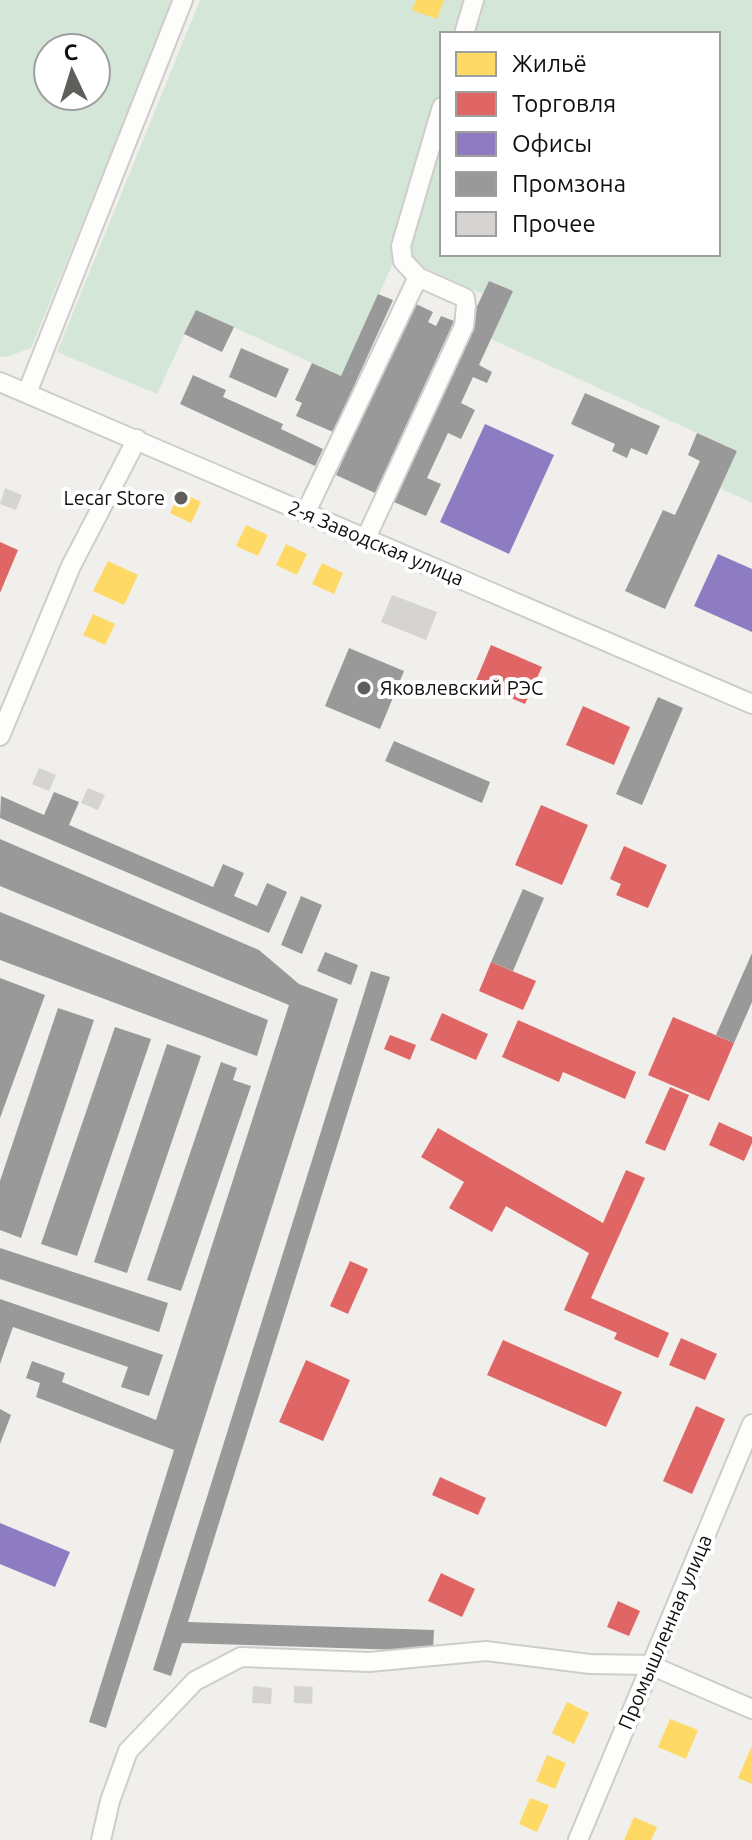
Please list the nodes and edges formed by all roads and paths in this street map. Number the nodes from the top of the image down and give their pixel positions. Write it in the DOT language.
graph roads {
  1 [pos="183,0"];
  2 [pos="474,0"];
  3 [pos="465,32"];
  4 [pos="440,114"];
  5 [pos="418,277"];
  6 [pos="0,382"];
  7 [pos="27,393"];
  8 [pos="137,439"];
  9 [pos="306,512"];
  10 [pos="366,538"];
  11 [pos="752,704"];
  12 [pos="0,736"];
  13 [pos="752,1424"];
  14 [pos="650,1665"];
  15 [pos="752,1709"];
  16 [pos="101,1840"];
  17 [pos="578,1840"];
  1 -- 7 [label="street"];
  2 -- 3 [label="street"];
  4 -- 5 [label="street"];
  5 -- 9 [label="street"];
  5 -- 10 [label="street"];
  6 -- 7 [label="street, 2-я Заводская улица"];
  7 -- 8 [label="street, 2-я Заводская улица"];
  8 -- 9 [label="street, 2-я Заводская улица"];
  8 -- 12 [label="street"];
  9 -- 10 [label="street, 2-я Заводская улица"];
  10 -- 11 [label="street, 2-я Заводская улица"];
  13 -- 14 [label="street, Промышленная улица"];
  14 -- 15 [label="street"];
  14 -- 16 [label="street"];
  14 -- 17 [label="street, Промышленная улица"];
}
